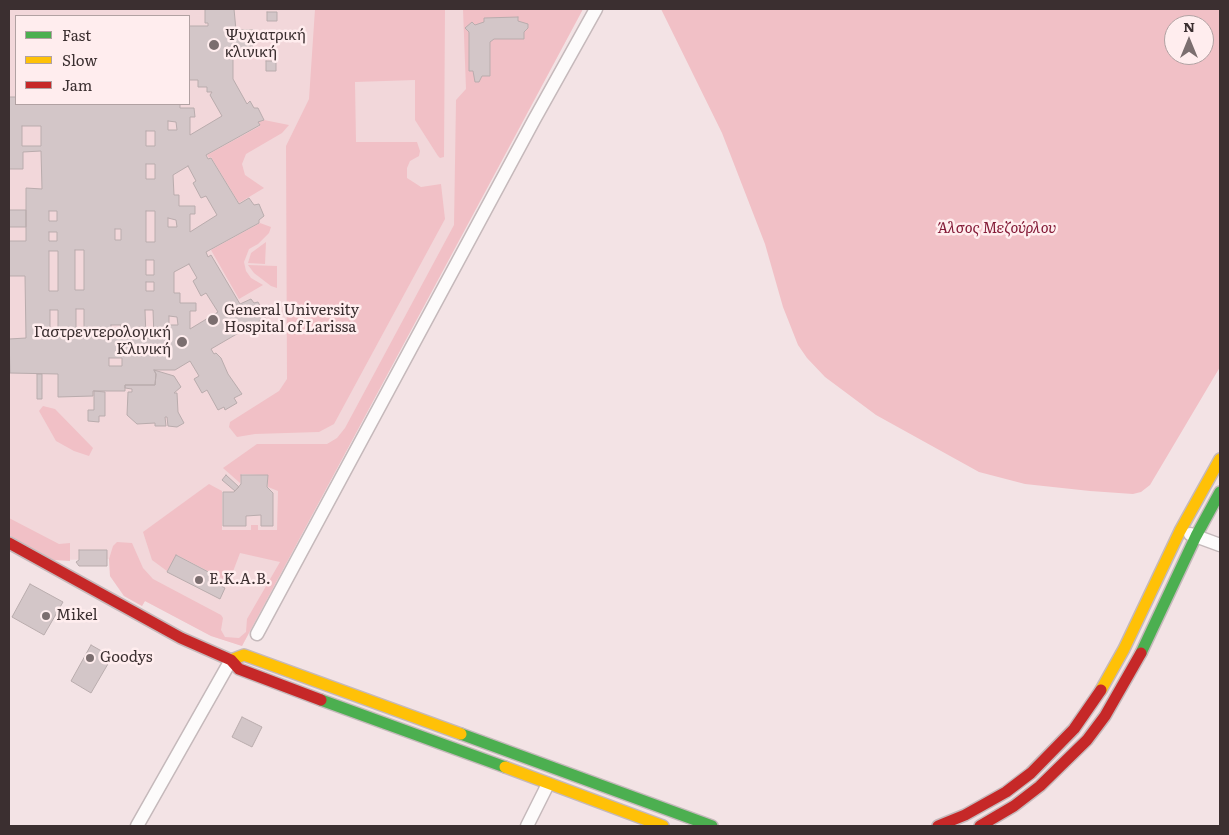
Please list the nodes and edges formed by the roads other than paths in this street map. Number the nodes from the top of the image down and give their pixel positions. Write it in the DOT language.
graph roads {
  1 [pos="596,9"];
  2 [pos="1220,459"];
  3 [pos="1220,492"];
  4 [pos="1180,531"];
  5 [pos="1196,536"];
  6 [pos="9,543"];
  7 [pos="1220,545"];
  8 [pos="257,634"];
  9 [pos="231,660"];
  10 [pos="548,784"];
  11 [pos="138,826"];
  12 [pos="527,826"];
  13 [pos="663,826"];
  14 [pos="712,826"];
  15 [pos="938,826"];
  16 [pos="980,826"];
  1 -- 8 [label="street"];
  2 -- 4 [label="street"];
  3 -- 5 [label="street"];
  4 -- 5 [label="street"];
  4 -- 15 [label="street"];
  5 -- 7 [label="street"];
  5 -- 16 [label="street"];
  6 -- 9 [label="street"];
  9 -- 10 [label="street"];
  9 -- 11 [label="street"];
  9 -- 14 [label="street"];
  10 -- 12 [label="street"];
  10 -- 13 [label="street"];
}
